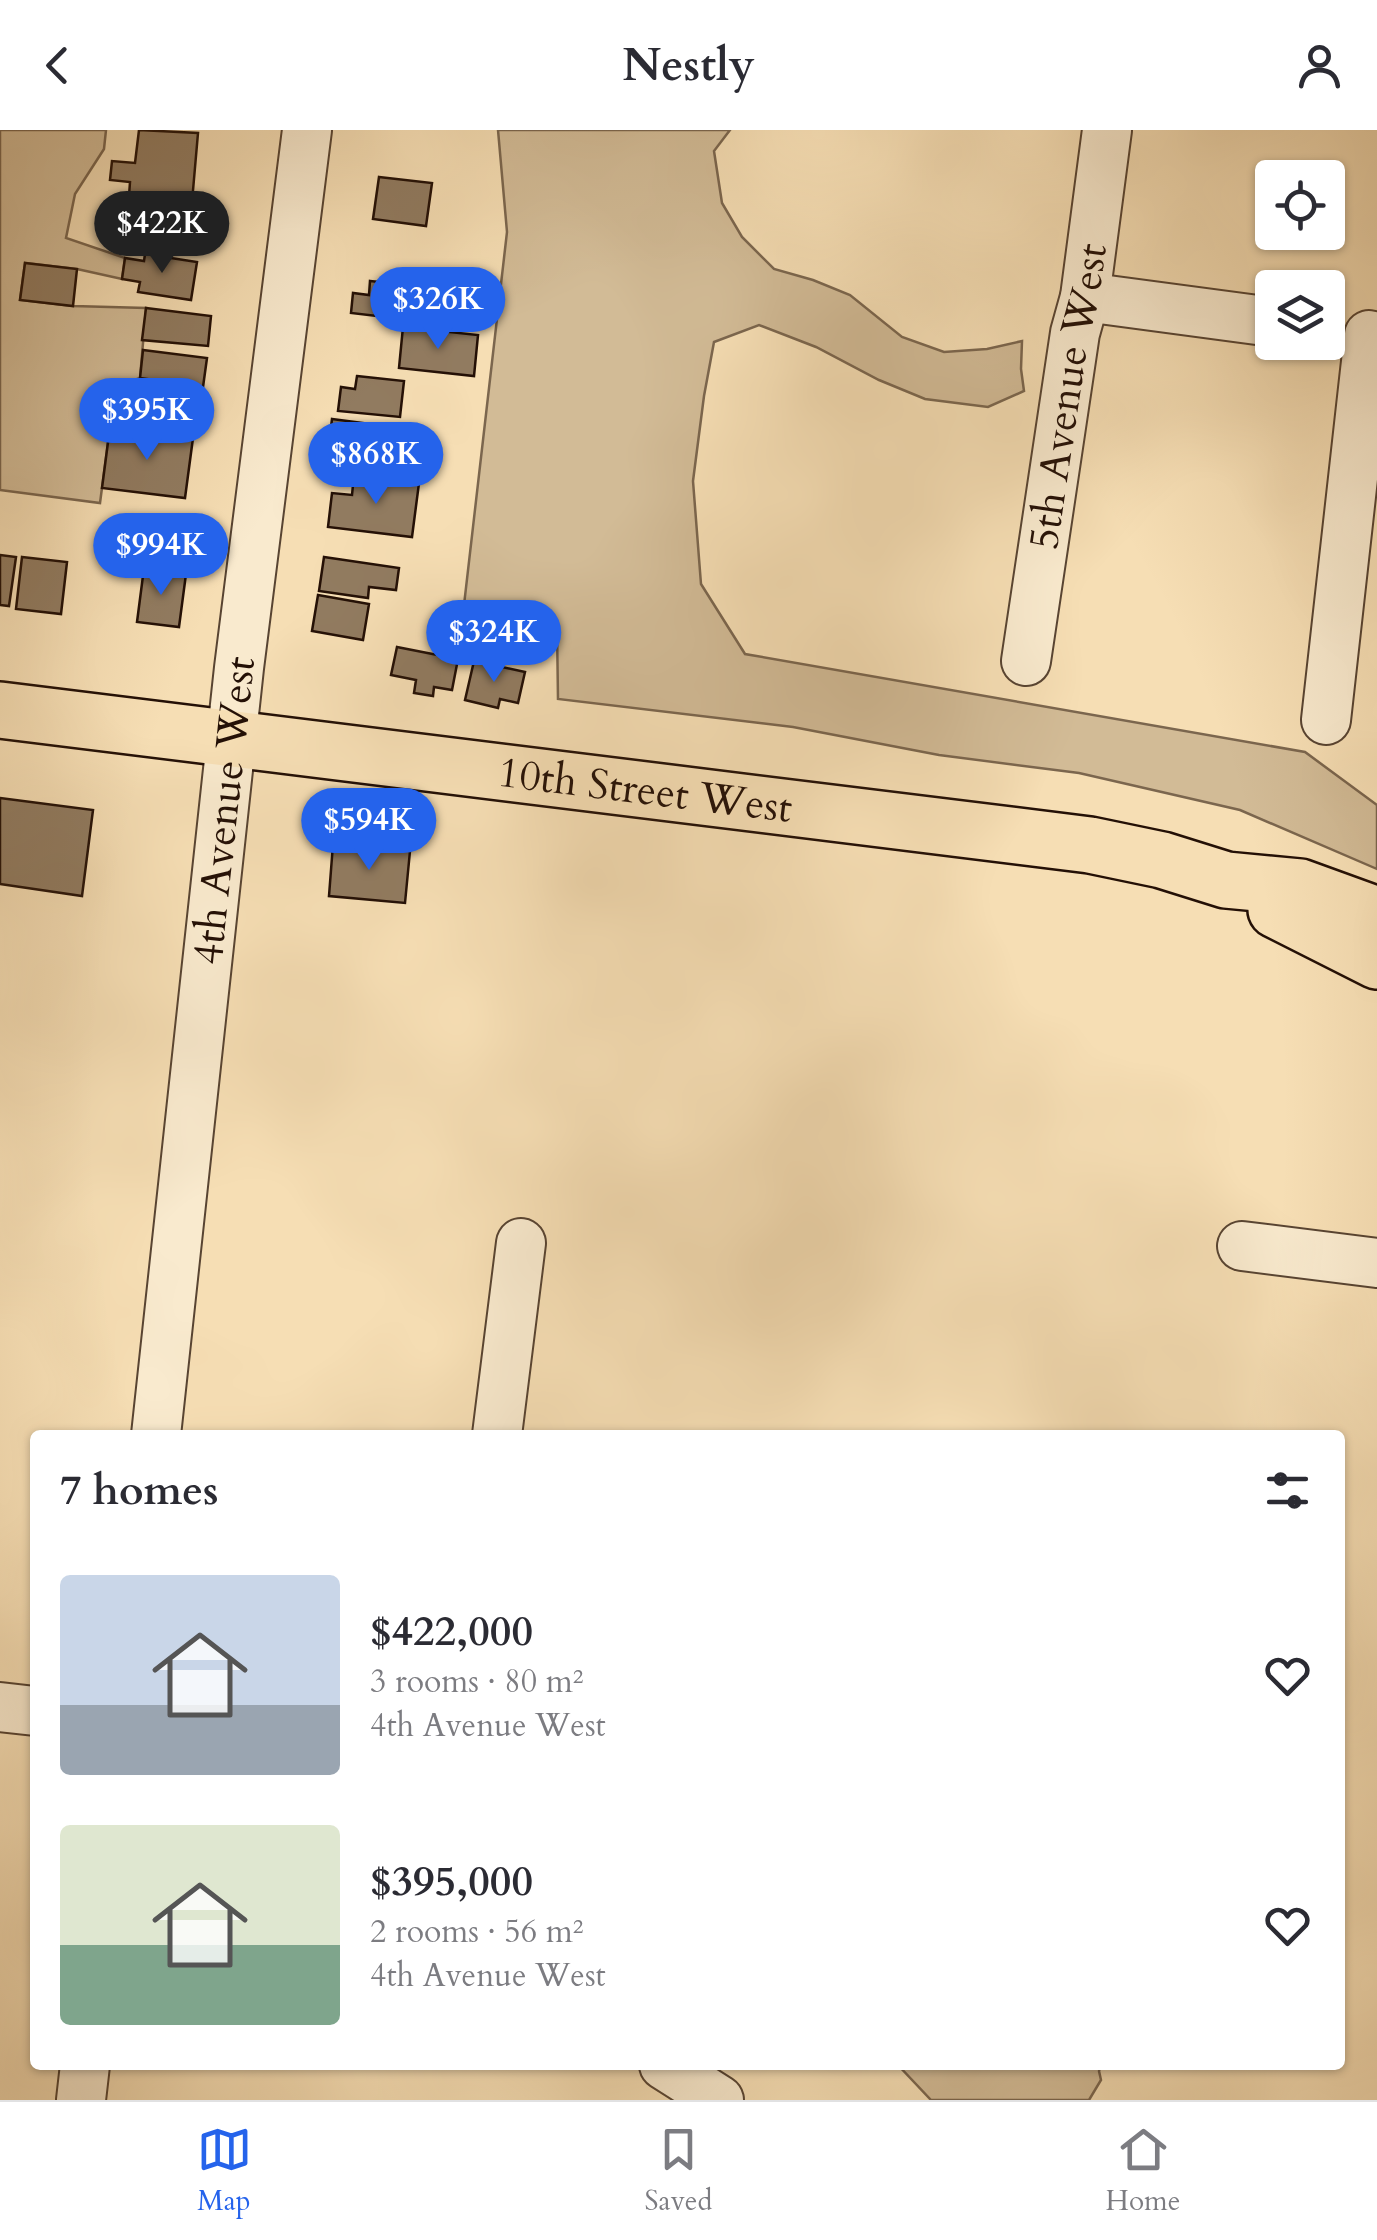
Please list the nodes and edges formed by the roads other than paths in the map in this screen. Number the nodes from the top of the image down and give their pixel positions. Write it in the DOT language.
graph roads {
  1 [pos="306,130"];
  2 [pos="1107,130"];
  3 [pos="1086,296"];
  4 [pos="1255,320"];
  5 [pos="1358,333"];
  6 [pos="1026,661"];
  7 [pos="0,710"];
  8 [pos="1326,720"];
  9 [pos="231,738"];
  10 [pos="1226,880"];
  11 [pos="1377,915"];
  12 [pos="1377,961"];
  13 [pos="521,1243"];
  14 [pos="1242,1246"];
  15 [pos="1377,1263"];
  16 [pos="157,1430"];
  17 [pos="499,1430"];
  18 [pos="0,1707"];
  19 [pos="30,1710"];
  20 [pos="84,2070"];
  21 [pos="672,2070"];
  22 [pos="81,2100"];
  23 [pos="719,2100"];
  1 -- 9 [label="street, 4th Avenue West"];
  2 -- 3 [label="street, 5th Avenue West"];
  3 -- 4 [label="street"];
  3 -- 6 [label="street, 5th Avenue West"];
  5 -- 8 [label="street"];
  7 -- 9 [label="main road, 10th Street West"];
  9 -- 10 [label="main road, 10th Street West"];
  9 -- 16 [label="street, 4th Avenue West"];
  10 -- 11 [label="main road, 10th Street West"];
  10 -- 12 [label="main road, 10th Street West"];
  13 -- 17 [label="street"];
  14 -- 15 [label="street"];
  18 -- 19 [label="street"];
  20 -- 22 [label="street"];
  21 -- 23 [label="street"];
}
